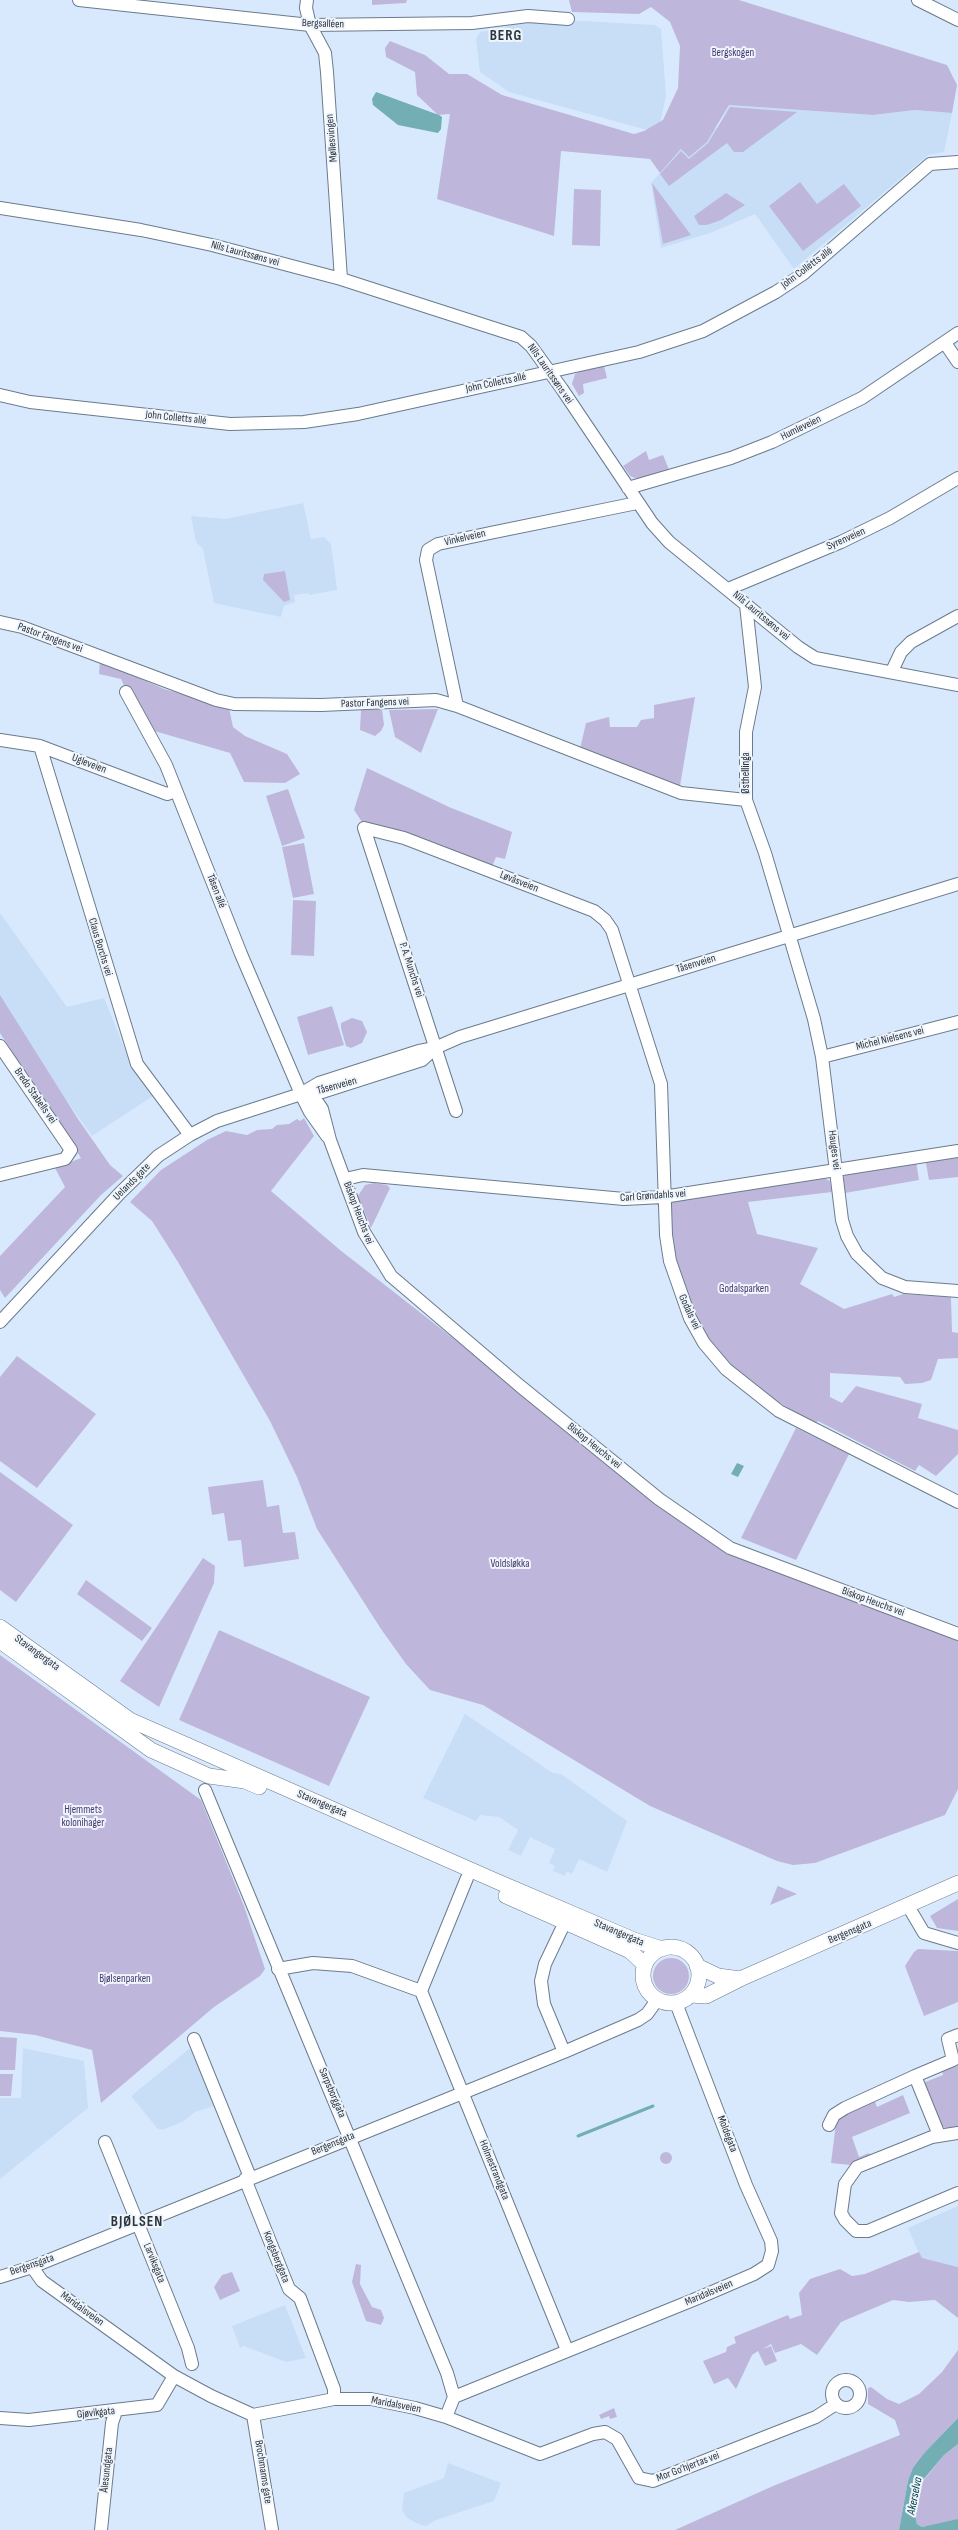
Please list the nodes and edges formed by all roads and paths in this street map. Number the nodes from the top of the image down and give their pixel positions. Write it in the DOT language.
graph roads {
  1 [pos="79,0"];
  2 [pos="306,0"];
  3 [pos="918,0"];
  4 [pos="568,19"];
  5 [pos="958,20"];
  6 [pos="310,25"];
  7 [pos="957,163"];
  8 [pos="0,208"];
  9 [pos="341,279"];
  10 [pos="958,334"];
  11 [pos="944,343"];
  12 [pos="958,362"];
  13 [pos="549,373"];
  14 [pos="0,395"];
  15 [pos="958,478"];
  16 [pos="628,488"];
  17 [pos="637,503"];
  18 [pos="728,589"];
  19 [pos="746,605"];
  20 [pos="958,616"];
  21 [pos="0,622"];
  22 [pos="892,671"];
  23 [pos="958,685"];
  24 [pos="126,692"];
  25 [pos="457,706"];
  26 [pos="0,740"];
  27 [pos="40,746"];
  28 [pos="176,791"];
  29 [pos="746,800"];
  30 [pos="364,828"];
  31 [pos="958,884"];
  32 [pos="788,935"];
  33 [pos="629,984"];
  34 [pos="958,1022"];
  35 [pos="0,1046"];
  36 [pos="435,1048"];
  37 [pos="822,1057"];
  38 [pos="301,1094"];
  39 [pos="456,1112"];
  40 [pos="190,1135"];
  41 [pos="958,1151"];
  42 [pos="836,1169"];
  43 [pos="0,1175"];
  44 [pos="345,1179"];
  45 [pos="663,1197"];
  46 [pos="958,1291"];
  47 [pos="0,1322"];
  48 [pos="958,1502"];
  49 [pos="0,1627"];
  50 [pos="958,1634"];
  51 [pos="0,1641"];
  52 [pos="216,1758"];
  53 [pos="207,1783"];
  54 [pos="467,1878"];
  55 [pos="958,1883"];
  56 [pos="908,1906"];
  57 [pos="565,1922"];
  58 [pos="958,1943"];
  59 [pos="662,1949"];
  60 [pos="645,1965"];
  61 [pos="697,1966"];
  62 [pos="278,1969"];
  63 [pos="740,1978"];
  64 [pos="421,1990"];
  65 [pos="691,1995"];
  66 [pos="658,2000"];
  67 [pos="676,2003"];
  68 [pos="958,2035"];
  69 [pos="194,2039"];
  70 [pos="564,2052"];
  71 [pos="915,2076"];
  72 [pos="462,2092"];
  73 [pos="829,2125"];
  74 [pos="939,2135"];
  75 [pos="957,2136"];
  76 [pos="350,2138"];
  77 [pos="105,2142"];
  78 [pos="248,2178"];
  79 [pos="958,2193"];
  80 [pos="138,2223"];
  81 [pos="768,2265"];
  82 [pos="32,2267"];
  83 [pos="0,2277"];
  84 [pos="567,2350"];
  85 [pos="192,2364"];
  86 [pos="174,2376"];
  87 [pos="454,2397"];
  88 [pos="334,2399"];
  89 [pos="836,2404"];
  90 [pos="116,2411"];
  91 [pos="253,2415"];
  92 [pos="446,2417"];
  93 [pos="0,2418"];
  94 [pos="101,2530"];
  95 [pos="272,2530"];
  1 -- 6 [label="street, Bergsalléen"];
  2 -- 6 [label="street, Møllesvingen"];
  3 -- 5 [label="street"];
  4 -- 6 [label="street, Bergsalléen"];
  6 -- 9 [label="street, Møllesvingen"];
  7 -- 13 [label="street, John Colletts allé"];
  8 -- 9 [label="street, Nils Lauritssøns vei"];
  9 -- 13 [label="street, Nils Lauritssøns vei"];
  10 -- 11 [label="street, Humleveien"];
  11 -- 12 [label="street"];
  11 -- 16 [label="street, Humleveien"];
  13 -- 14 [label="street, John Colletts allé"];
  13 -- 16 [label="street, Nils Lauritssøns vei"];
  15 -- 18 [label="street, Syrenveien"];
  16 -- 17 [label="street, Nils Lauritssøns vei"];
  17 -- 18 [label="street, Nils Lauritssøns vei"];
  17 -- 25 [label="street, Vinkelveien"];
  18 -- 19 [label="street, Nils Lauritssøns vei"];
  19 -- 22 [label="street, Nils Lauritssøns vei"];
  19 -- 29 [label="street, Østhellinga"];
  20 -- 22 [label="street"];
  21 -- 25 [label="street, Pastor Fangens vei"];
  22 -- 23 [label="street, Nils Lauritssøns vei"];
  24 -- 28 [label="street, Tåsen allé"];
  25 -- 29 [label="street, Pastor Fangens vei"];
  26 -- 27 [label="street, Ugleveien"];
  27 -- 28 [label="street, Ugleveien"];
  27 -- 40 [label="street, Claus Borchs vei"];
  28 -- 38 [label="street, Tåsen allé"];
  29 -- 32 [label="street, Østhellinga"];
  30 -- 33 [label="street, Løvåsveien"];
  30 -- 36 [label="street, P. A. Munchs vei"];
  31 -- 32 [label="street, Tåsenveien"];
  32 -- 33 [label="street, Tåsenveien"];
  32 -- 37 [label="street, Hauges vei"];
  33 -- 36 [label="street, Tåsenveien"];
  33 -- 45 [label="street, Godals vei"];
  34 -- 37 [label="street, Michel Nielsens vei"];
  35 -- 43 [label="street, Bredo Stabells vei"];
  36 -- 38 [label="street, Tåsenveien"];
  36 -- 39 [label="street, P. A. Munchs vei"];
  37 -- 42 [label="street, Hauges vei"];
  38 -- 40 [label="street, Uelands gate"];
  38 -- 44 [label="street, Biskop Heuchs vei"];
  40 -- 47 [label="street, Uelands gate"];
  41 -- 42 [label="street, Carl Grøndahls vei"];
  42 -- 45 [label="street, Carl Grøndahls vei"];
  42 -- 46 [label="street, Hauges vei"];
  44 -- 45 [label="street, Carl Grøndahls vei"];
  44 -- 50 [label="street, Biskop Heuchs vei"];
  45 -- 48 [label="street, Godals vei"];
  49 -- 52 [label="main road, Stavangergata"];
  51 -- 53 [label="main road, Stavangergata"];
  52 -- 53 [label="street"];
  52 -- 59 [label="main road, Stavangergata"];
  53 -- 54 [label="main road, Stavangergata"];
  53 -- 62 [label="street, Sarpsborggata"];
  54 -- 57 [label="main road, Stavangergata"];
  54 -- 64 [label="street"];
  55 -- 56 [label="main road, Bergensgata"];
  56 -- 58 [label="street"];
  56 -- 63 [label="main road, Bergensgata"];
  57 -- 60 [label="main road, Stavangergata"];
  57 -- 70 [label="street"];
  59 -- 60 [label="main road"];
  59 -- 61 [label="main road"];
  60 -- 66 [label="main road"];
  61 -- 63 [label="main road, Bergensgata"];
  61 -- 65 [label="main road"];
  62 -- 64 [label="street"];
  62 -- 76 [label="street, Sarpsborggata"];
  63 -- 65 [label="main road, Bergensgata"];
  64 -- 72 [label="street, Holmestrandgata"];
  65 -- 67 [label="main road"];
  66 -- 67 [label="main road"];
  66 -- 70 [label="street, Bergensgata"];
  67 -- 81 [label="street, Moldegata"];
  68 -- 71 [label="street"];
  69 -- 78 [label="street, Kongsberggata"];
  70 -- 72 [label="street, Bergensgata"];
  71 -- 73 [label="street"];
  71 -- 74 [label="street"];
  72 -- 76 [label="street, Bergensgata"];
  72 -- 84 [label="street, Holmestrandgata"];
  74 -- 75 [label="street"];
  74 -- 79 [label="street"];
  76 -- 78 [label="street, Bergensgata"];
  76 -- 87 [label="street, Sarpsborggata"];
  77 -- 80 [label="street, Larviksgata"];
  78 -- 80 [label="street, Bergensgata"];
  78 -- 88 [label="street, Kongsberggata"];
  80 -- 82 [label="street, Bergensgata"];
  80 -- 85 [label="street, Larviksgata"];
  81 -- 84 [label="street, Maridalsveien"];
  82 -- 83 [label="street, Bergensgata"];
  82 -- 86 [label="street, Maridalsveien"];
  84 -- 87 [label="street, Maridalsveien"];
  86 -- 90 [label="street, Gjøvikgata"];
  86 -- 91 [label="street, Maridalsveien"];
  87 -- 92 [label="street"];
  88 -- 91 [label="street, Maridalsveien"];
  88 -- 92 [label="street, Maridalsveien"];
  89 -- 92 [label="street, Mor Go’hjertas vei"];
  90 -- 93 [label="street, Gjøvikgata"];
  90 -- 94 [label="street, Ålesundgata"];
  91 -- 95 [label="street, Brochmanns gate"];
}
